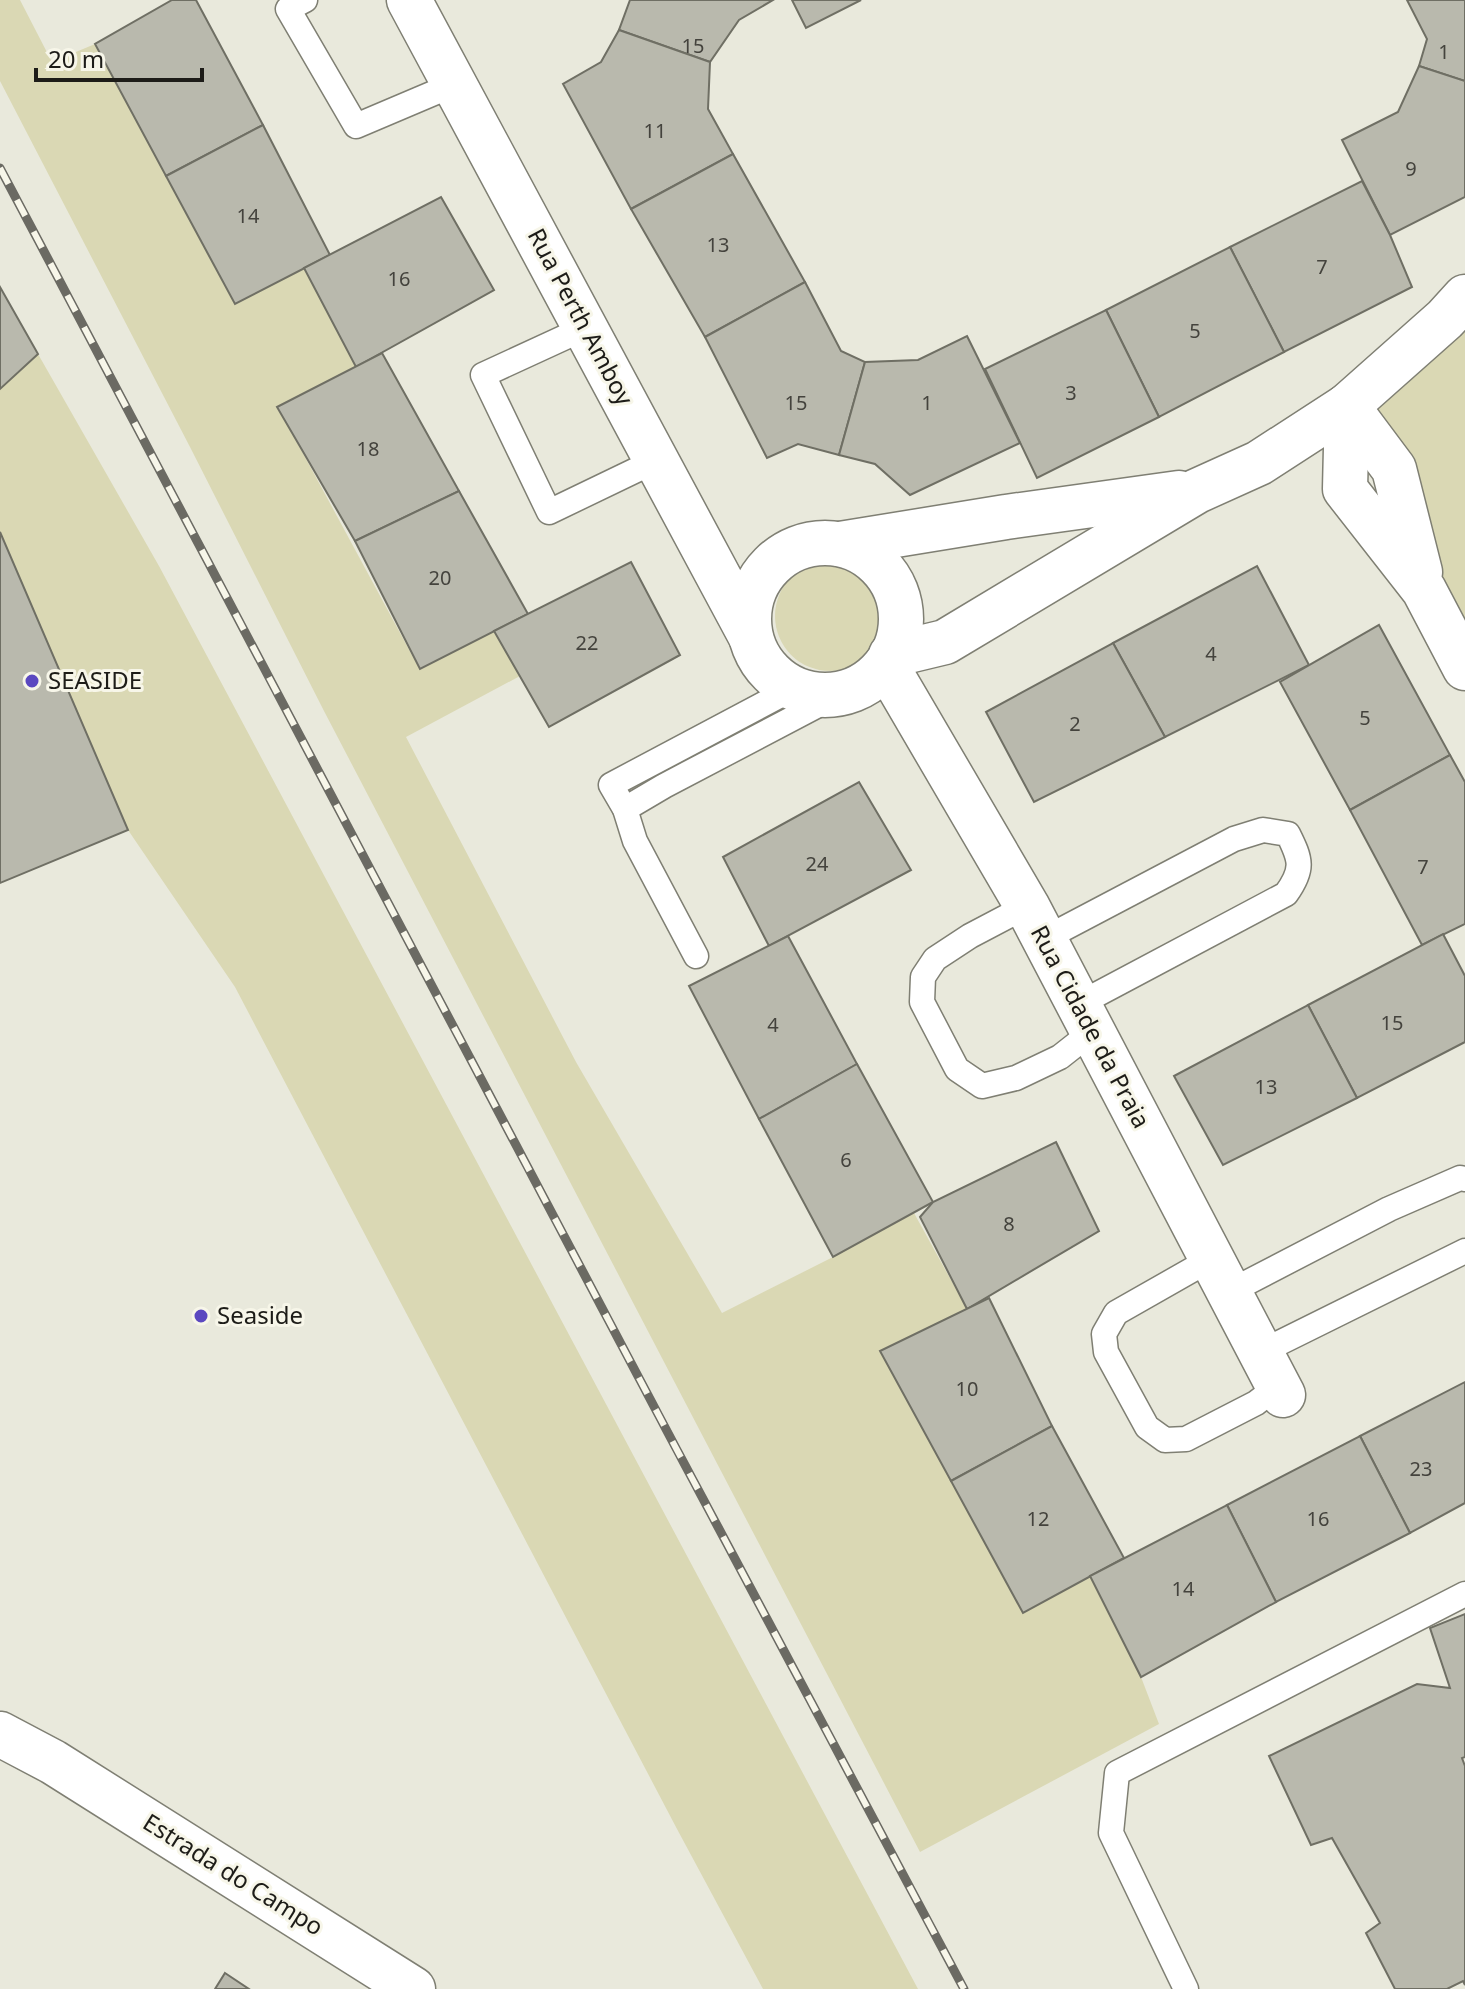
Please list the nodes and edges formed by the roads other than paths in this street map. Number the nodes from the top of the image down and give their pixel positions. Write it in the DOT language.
graph roads {
  1 [pos="305,0"];
  2 [pos="420,4"];
  3 [pos="455,84"];
  4 [pos="1465,297"];
  5 [pos="585,328"];
  6 [pos="1347,406"];
  7 [pos="657,460"];
  8 [pos="1197,491"];
  9 [pos="840,544"];
  10 [pos="750,635"];
  11 [pos="888,660"];
  12 [pos="1465,668"];
  13 [pos="794,688"];
  14 [pos="841,693"];
  15 [pos="625,809"];
  16 [pos="1036,922"];
  17 [pos="696,956"];
  18 [pos="1086,1018"];
  19 [pos="1465,1179"];
  20 [pos="1465,1251"];
  21 [pos="1220,1276"];
  22 [pos="1274,1378"];
  23 [pos="1465,1594"];
  24 [pos="0,1713"];
  25 [pos="0,1734"];
  26 [pos="53,1762"];
  27 [pos="413,1989"];
  28 [pos="1186,1989"];
  1 -- 3 [label="lane"];
  2 -- 3 [label="street, Rua Perth Amboy"];
  3 -- 5 [label="street, Rua Perth Amboy"];
  4 -- 6 [label="street"];
  5 -- 7 [label="street, Rua Perth Amboy"];
  5 -- 7 [label="lane"];
  6 -- 8 [label="street"];
  6 -- 12 [label="street"];
  7 -- 10 [label="street, Rua Perth Amboy"];
  8 -- 9 [label="street"];
  8 -- 11 [label="street"];
  9 -- 10 [label="street"];
  9 -- 11 [label="street"];
  10 -- 13 [label="street"];
  11 -- 14 [label="street"];
  11 -- 16 [label="street, Rua Cidade da Praia"];
  13 -- 14 [label="street"];
  13 -- 15 [label="lane"];
  14 -- 15 [label="lane"];
  15 -- 17 [label="lane"];
  16 -- 18 [label="street, Rua Cidade da Praia"];
  16 -- 18 [label="lane"];
  16 -- 18 [label="lane"];
  18 -- 21 [label="street, Rua Cidade da Praia"];
  19 -- 21 [label="lane"];
  20 -- 22 [label="lane"];
  21 -- 22 [label="street, Rua Cidade da Praia"];
  21 -- 22 [label="lane"];
  23 -- 28 [label="lane"];
  24 -- 26 [label="street, Estrada do Campo"];
  25 -- 26 [label="street, Estrada do Campo"];
  26 -- 27 [label="street, Estrada do Campo"];
}
